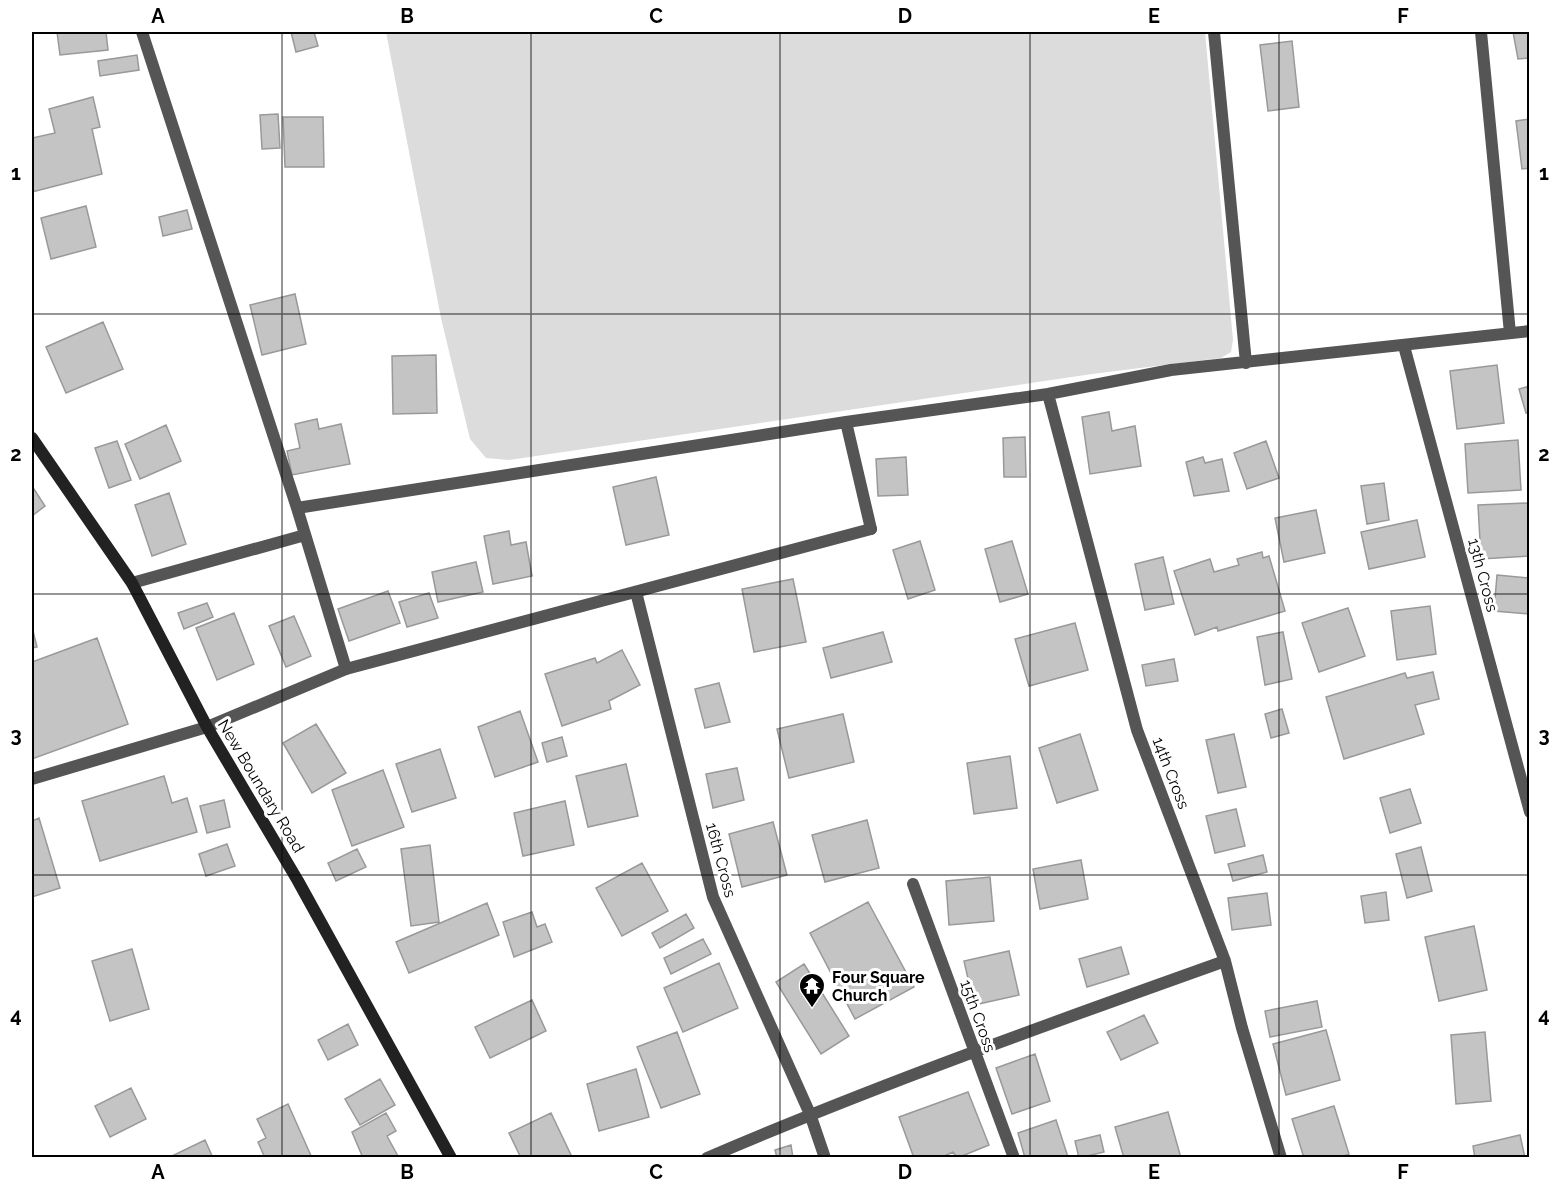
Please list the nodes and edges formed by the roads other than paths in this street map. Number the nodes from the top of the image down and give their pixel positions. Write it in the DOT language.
graph roads {
  1 [pos="142,32"];
  2 [pos="1214,32"];
  3 [pos="1481,32"];
  4 [pos="1530,330"];
  5 [pos="1510,333"];
  6 [pos="1404,346"];
  7 [pos="1246,363"];
  8 [pos="1048,394"];
  9 [pos="846,422"];
  10 [pos="32,438"];
  11 [pos="297,508"];
  12 [pos="305,535"];
  13 [pos="132,584"];
  14 [pos="636,592"];
  15 [pos="346,669"];
  16 [pos="207,727"];
  17 [pos="32,779"];
  18 [pos="1530,812"];
  19 [pos="913,884"];
  20 [pos="1225,962"];
  21 [pos="973,1050"];
  22 [pos="810,1113"];
  23 [pos="451,1158"];
  24 [pos="707,1158"];
  25 [pos="825,1158"];
  26 [pos="1014,1158"];
  27 [pos="1281,1158"];
  1 -- 11 [label="street"];
  2 -- 7 [label="street"];
  3 -- 5 [label="street"];
  4 -- 5 [label="street"];
  5 -- 6 [label="street"];
  6 -- 7 [label="street"];
  6 -- 18 [label="street, 13th Cross"];
  7 -- 8 [label="street"];
  8 -- 9 [label="street"];
  8 -- 20 [label="street, 14th Cross"];
  9 -- 11 [label="street"];
  9 -- 14 [label="street"];
  10 -- 13 [label="main road, New Boundary Road"];
  11 -- 12 [label="street"];
  12 -- 13 [label="street"];
  12 -- 15 [label="street"];
  13 -- 16 [label="main road, New Boundary Road"];
  14 -- 15 [label="street"];
  14 -- 22 [label="street, 16th Cross"];
  15 -- 16 [label="street"];
  16 -- 17 [label="street"];
  16 -- 23 [label="main road, New Boundary Road"];
  19 -- 21 [label="street, 15th Cross"];
  20 -- 21 [label="street"];
  20 -- 27 [label="street, 14th Cross"];
  21 -- 22 [label="street"];
  21 -- 26 [label="street, 15th Cross"];
  22 -- 24 [label="street"];
  22 -- 25 [label="street, 16th Cross"];
}
